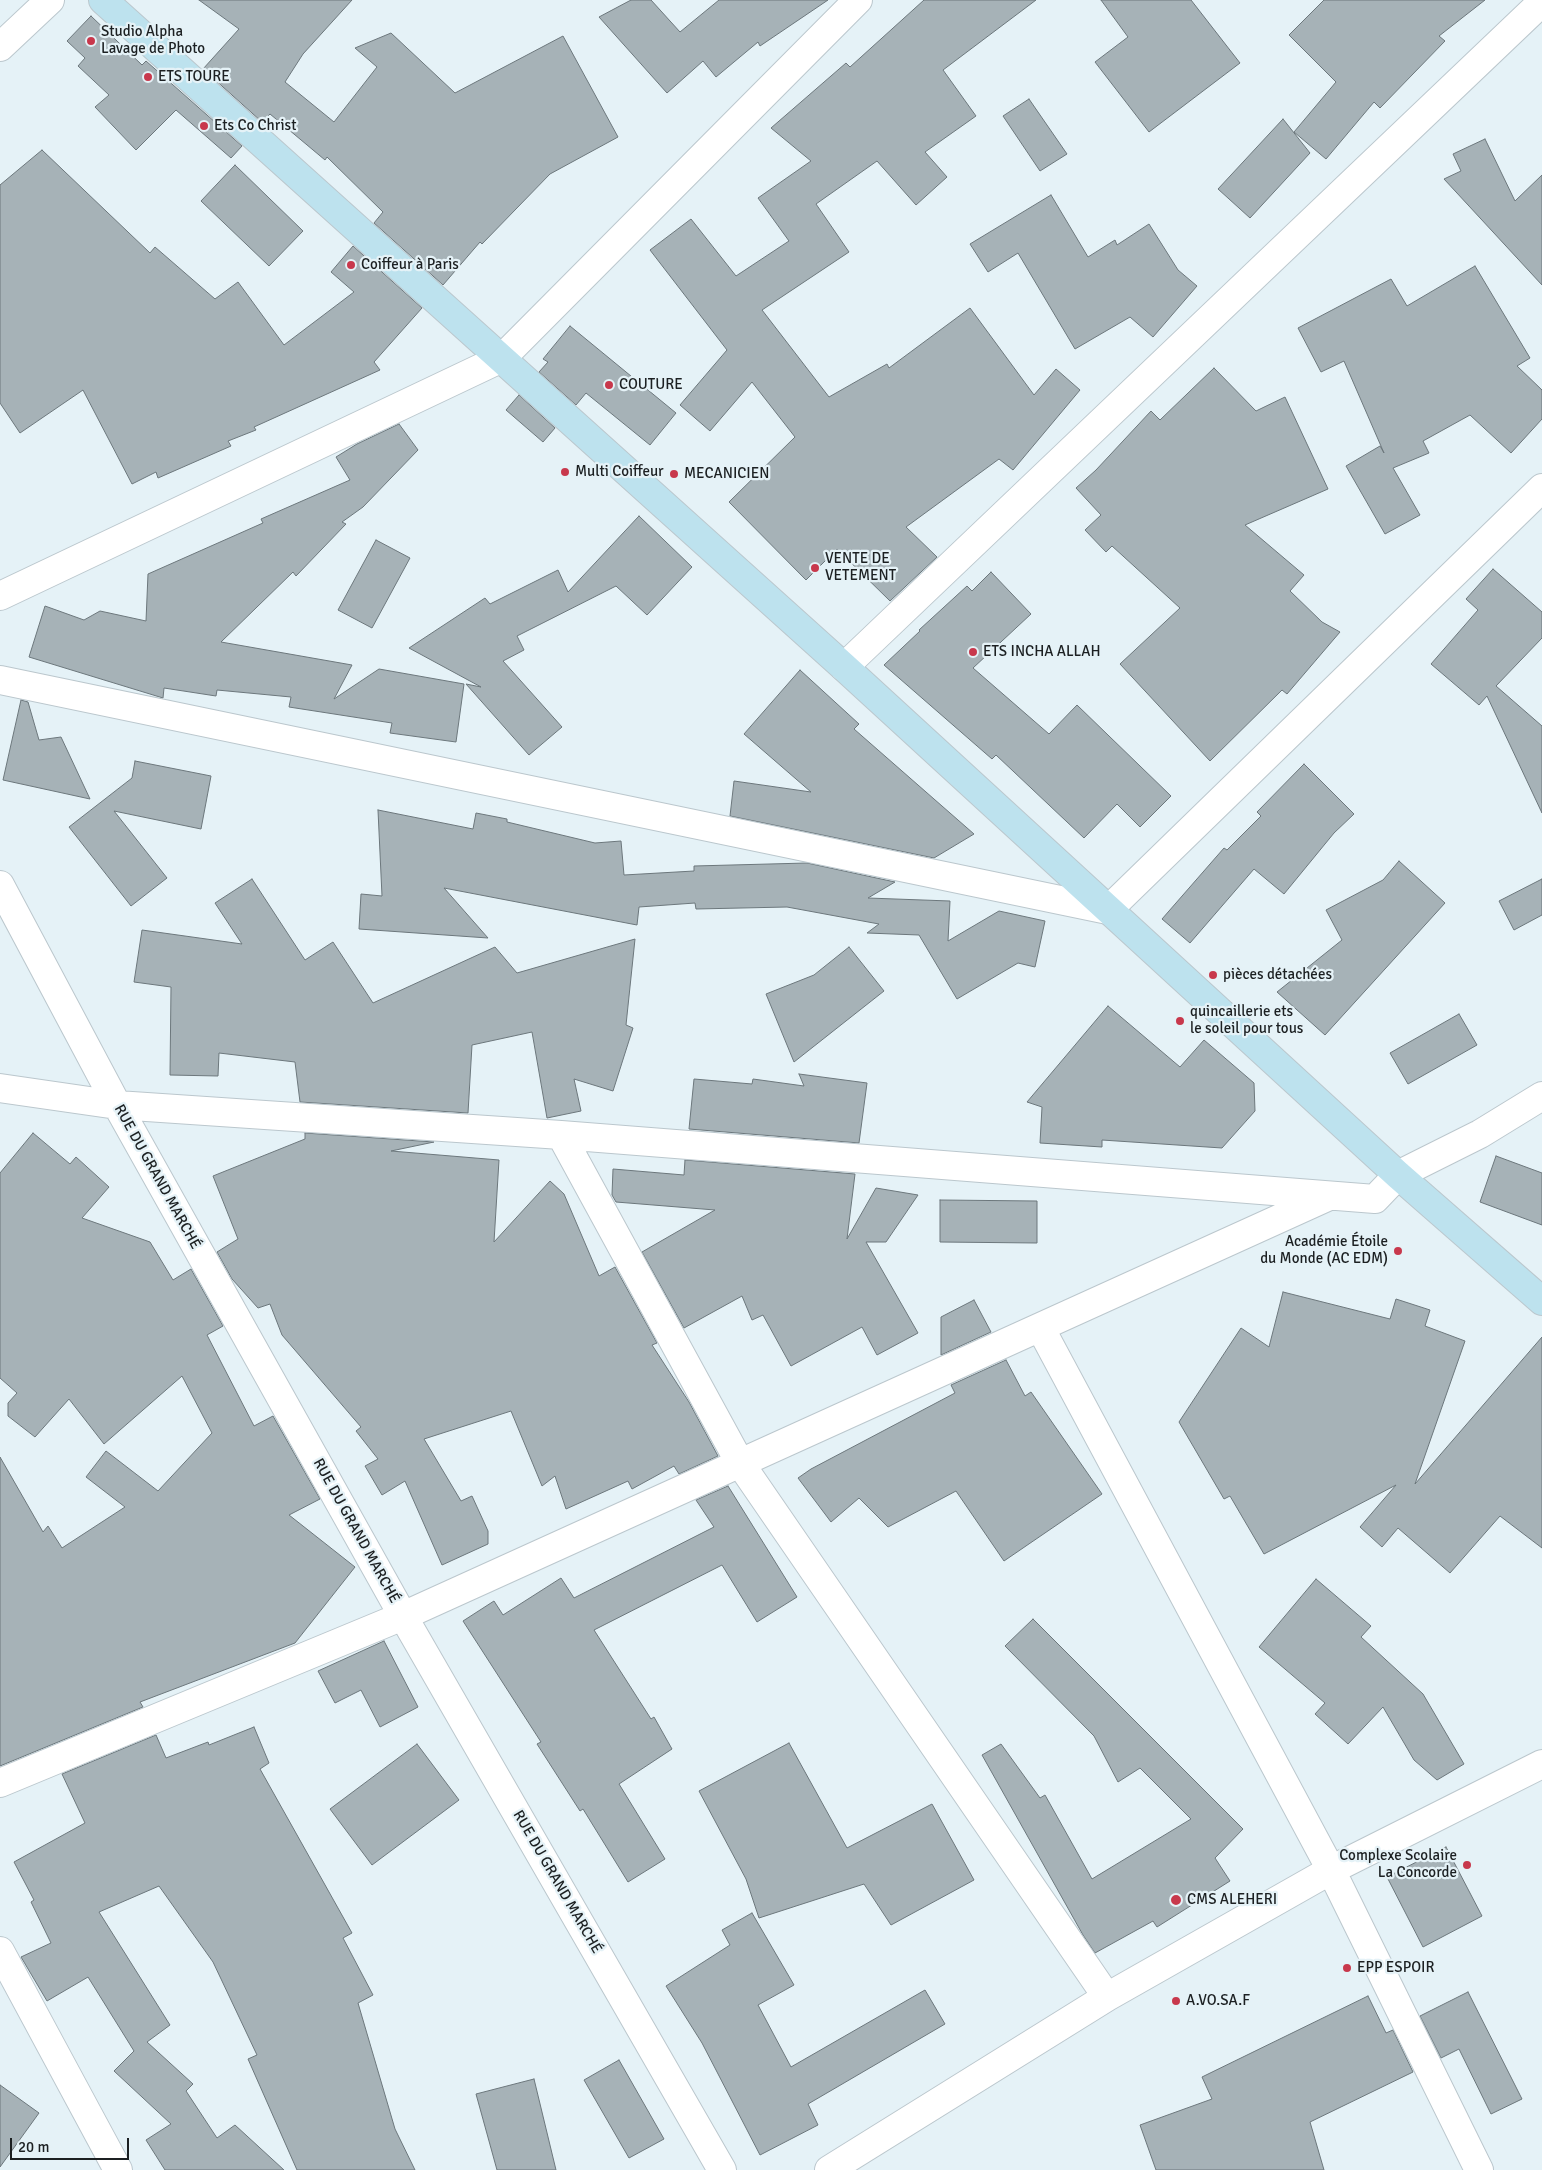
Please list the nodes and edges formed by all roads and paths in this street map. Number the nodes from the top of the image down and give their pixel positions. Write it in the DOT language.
graph roads {
  1 [pos="50,0"];
  2 [pos="103,0"];
  3 [pos="858,0"];
  4 [pos="1542,2"];
  5 [pos="0,47"];
  6 [pos="502,358"];
  7 [pos="1542,488"];
  8 [pos="0,596"];
  9 [pos="844,667"];
  10 [pos="0,680"];
  11 [pos="0,885"];
  12 [pos="1108,910"];
  13 [pos="0,1088"];
  14 [pos="1542,1096"];
  15 [pos="117,1105"];
  16 [pos="561,1135"];
  17 [pos="1398,1176"];
  18 [pos="1329,1196"];
  19 [pos="1542,1301"];
  20 [pos="1040,1327"];
  21 [pos="740,1463"];
  22 [pos="403,1616"];
  23 [pos="1542,1764"];
  24 [pos="0,1782"];
  25 [pos="1331,1870"];
  26 [pos="0,1951"];
  27 [pos="1107,1997"];
  28 [pos="118,2170"];
  29 [pos="722,2170"];
  30 [pos="829,2170"];
  31 [pos="1479,2170"];
  1 -- 5 [label="street"];
  2 -- 6 [label="main road"];
  3 -- 6 [label="street"];
  4 -- 9 [label="street"];
  6 -- 8 [label="street"];
  6 -- 9 [label="main road"];
  7 -- 12 [label="street"];
  9 -- 12 [label="main road"];
  10 -- 12 [label="street"];
  11 -- 15 [label="street, RUE DU GRAND MARCHÉ"];
  12 -- 17 [label="main road"];
  13 -- 15 [label="street"];
  14 -- 17 [label="street"];
  15 -- 16 [label="street"];
  15 -- 22 [label="street, RUE DU GRAND MARCHÉ"];
  16 -- 18 [label="street"];
  16 -- 21 [label="street"];
  17 -- 18 [label="street"];
  17 -- 19 [label="main road"];
  18 -- 20 [label="street"];
  20 -- 21 [label="street"];
  20 -- 25 [label="street"];
  21 -- 22 [label="street"];
  21 -- 27 [label="street"];
  22 -- 24 [label="street"];
  22 -- 29 [label="street, RUE DU GRAND MARCHÉ"];
  23 -- 25 [label="street"];
  25 -- 27 [label="street"];
  25 -- 31 [label="street"];
  26 -- 28 [label="street"];
  27 -- 30 [label="street"];
}
